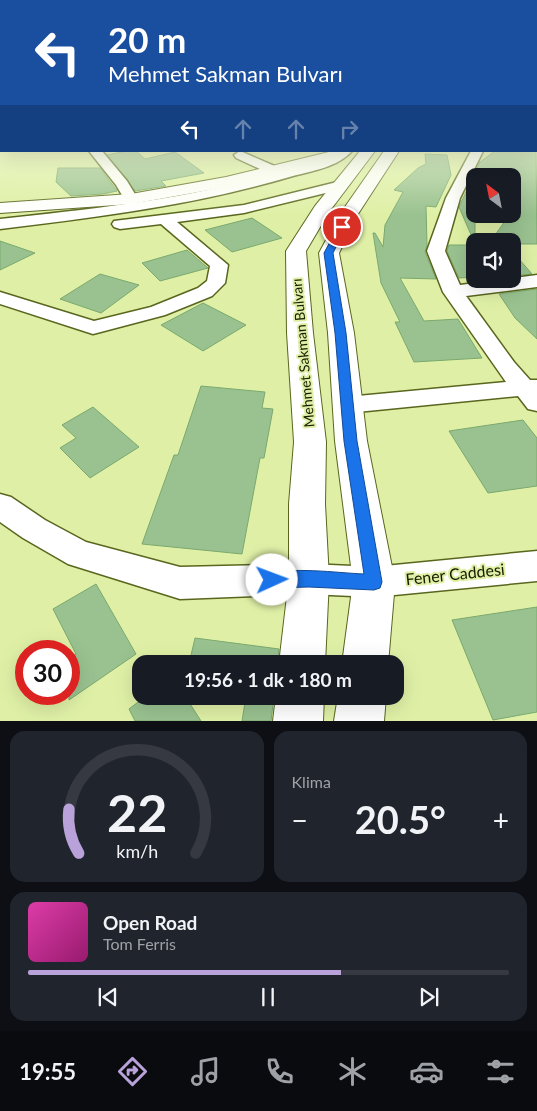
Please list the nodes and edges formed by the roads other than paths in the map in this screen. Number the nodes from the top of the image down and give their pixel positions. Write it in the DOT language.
graph roads {
  1 [pos="96,152"];
  2 [pos="343,152"];
  3 [pos="344,152"];
  4 [pos="367,152"];
  5 [pos="391,152"];
  6 [pos="476,152"];
  7 [pos="240,155"];
  8 [pos="274,171"];
  9 [pos="341,185"];
  10 [pos="131,199"];
  11 [pos="0,208"];
  12 [pos="166,220"];
  13 [pos="0,224"];
  14 [pos="0,235"];
  15 [pos="537,281"];
  16 [pos="453,292"];
  17 [pos="0,298"];
  18 [pos="532,393"];
  19 [pos="347,405"];
  20 [pos="0,506"];
  21 [pos="537,566"];
  22 [pos="309,579"];
  23 [pos="374,582"];
  24 [pos="303,655"];
  25 [pos="366,655"];
  26 [pos="299,705"];
  27 [pos="361,705"];
  28 [pos="298,721"];
  29 [pos="359,721"];
  1 -- 10 [label="street"];
  2 -- 8 [label="main road"];
  3 -- 13 [label="street"];
  4 -- 9 [label="main road, Mehmet Sakman Bulvarı"];
  5 -- 19 [label="main road"];
  6 -- 16 [label="street"];
  7 -- 8 [label="street"];
  8 -- 10 [label="main road"];
  9 -- 12 [label="street"];
  9 -- 22 [label="main road, Mehmet Sakman Bulvarı"];
  10 -- 11 [label="main road"];
  12 -- 14 [label="street"];
  12 -- 17 [label="street"];
  15 -- 16 [label="street"];
  16 -- 18 [label="street"];
  18 -- 19 [label="street"];
  19 -- 23 [label="main road"];
  20 -- 22 [label="street, Fener Caddesi"];
  21 -- 23 [label="street, Fener Caddesi"];
  22 -- 23 [label="street, Fener Caddesi"];
  22 -- 24 [label="main road, Mehmet Sakman Bulvarı"];
  23 -- 25 [label="main road"];
  26 -- 28 [label="main road"];
  27 -- 29 [label="main road"];
}
